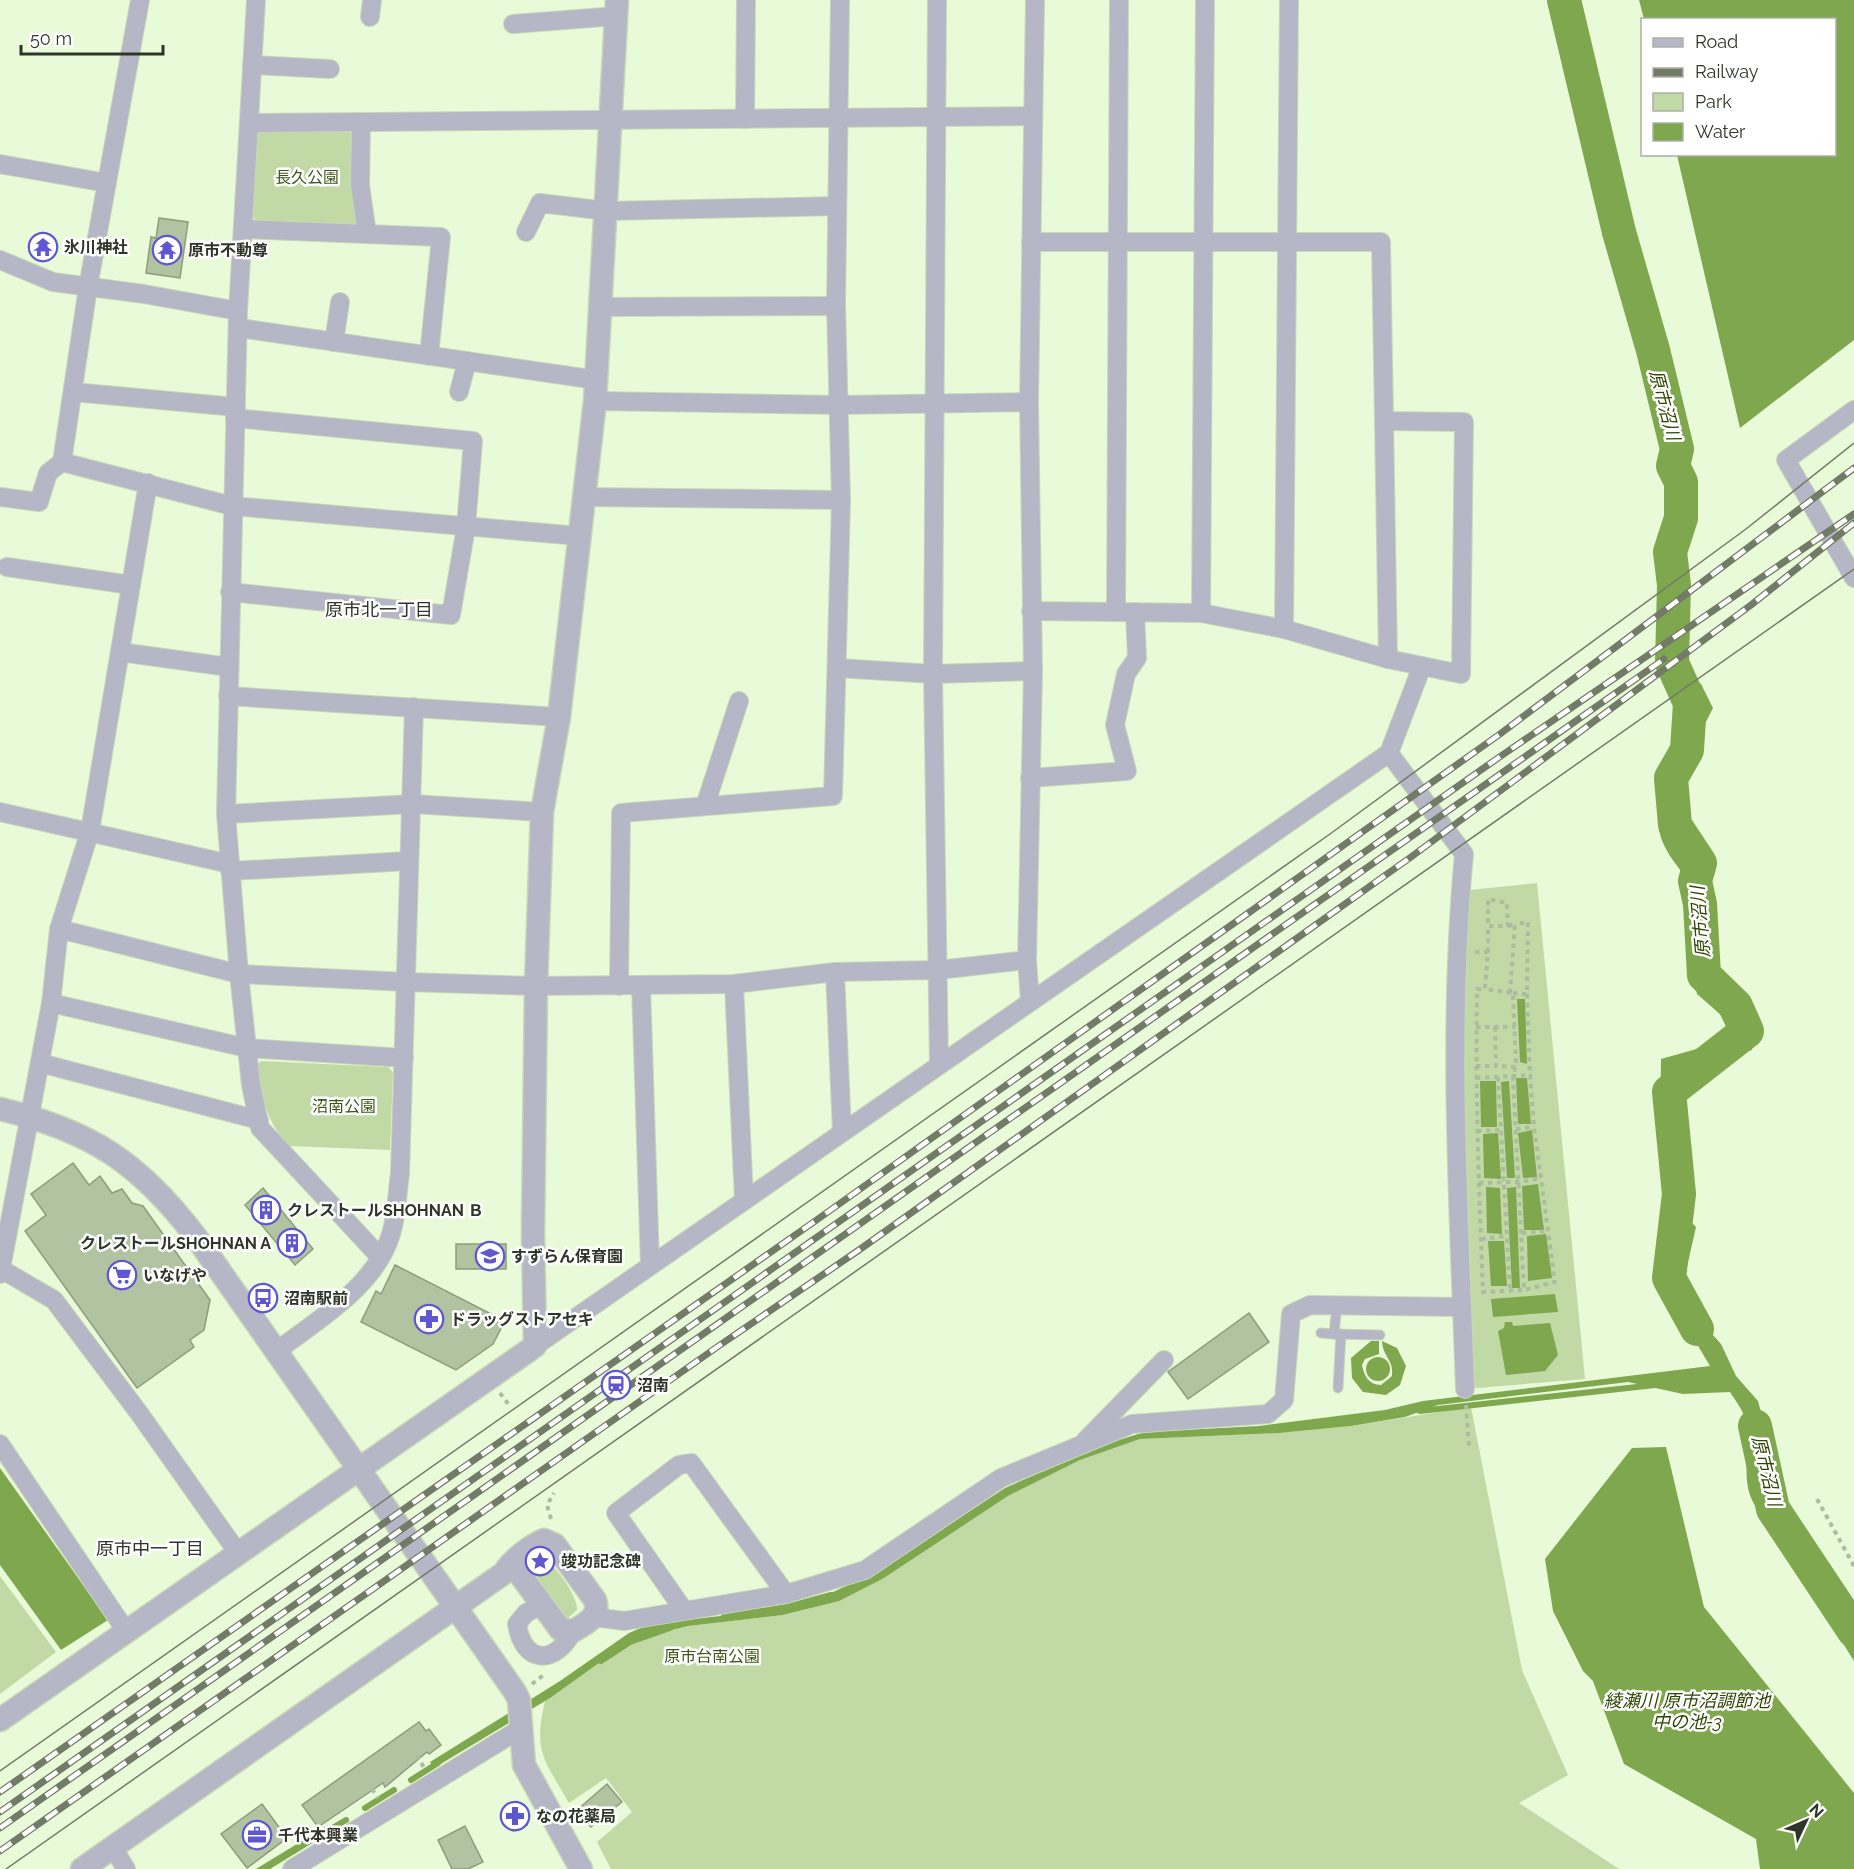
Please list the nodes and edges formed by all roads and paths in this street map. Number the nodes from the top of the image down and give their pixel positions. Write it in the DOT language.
graph roads {
  1 [pos="140,0"];
  2 [pos="256,0"];
  3 [pos="746,0"];
  4 [pos="840,0"];
  5 [pos="937,0"];
  6 [pos="1035,0"];
  7 [pos="1119,0"];
  8 [pos="1205,0"];
  9 [pos="1289,0"];
  10 [pos="617,8"];
  11 [pos="513,24"];
  12 [pos="252,65"];
  13 [pos="330,69"];
  14 [pos="1032,116"];
  15 [pos="838,118"];
  16 [pos="937,118"];
  17 [pos="745,119"];
  18 [pos="612,121"];
  19 [pos="249,123"];
  20 [pos="361,124"];
  21 [pos="0,164"];
  22 [pos="107,183"];
  23 [pos="837,206"];
  24 [pos="607,211"];
  25 [pos="243,229"];
  26 [pos="526,232"];
  27 [pos="367,234"];
  28 [pos="1031,242"];
  29 [pos="1118,242"];
  30 [pos="1202,242"];
  31 [pos="1289,243"];
  32 [pos="0,260"];
  33 [pos="88,287"];
  34 [pos="340,302"];
  35 [pos="836,306"];
  36 [pos="601,307"];
  37 [pos="238,320"];
  38 [pos="334,342"];
  39 [pos="429,356"];
  40 [pos="467,362"];
  41 [pos="596,391"];
  42 [pos="73,392"];
  43 [pos="459,392"];
  44 [pos="1029,402"];
  45 [pos="839,405"];
  46 [pos="935,405"];
  47 [pos="1854,410"];
  48 [pos="236,413"];
  49 [pos="1384,421"];
  50 [pos="62,462"];
  51 [pos="148,483"];
  52 [pos="0,497"];
  53 [pos="584,497"];
  54 [pos="841,500"];
  55 [pos="232,506"];
  56 [pos="466,527"];
  57 [pos="579,536"];
  58 [pos="7,567"];
  59 [pos="1854,578"];
  60 [pos="131,585"];
  61 [pos="230,592"];
  62 [pos="1031,611"];
  63 [pos="1116,612"];
  64 [pos="1135,612"];
  65 [pos="1202,613"];
  66 [pos="1284,629"];
  67 [pos="120,652"];
  68 [pos="1388,659"];
  69 [pos="1422,666"];
  70 [pos="229,667"];
  71 [pos="838,668"];
  72 [pos="1033,671"];
  73 [pos="933,674"];
  74 [pos="228,696"];
  75 [pos="739,701"];
  76 [pos="414,708"];
  77 [pos="559,717"];
  78 [pos="1389,753"];
  79 [pos="1030,778"];
  80 [pos="413,804"];
  81 [pos="705,806"];
  82 [pos="0,812"];
  83 [pos="542,812"];
  84 [pos="226,814"];
  85 [pos="90,831"];
  86 [pos="408,861"];
  87 [pos="230,867"];
  88 [pos="1515,924"];
  89 [pos="1488,926"];
  90 [pos="1508,926"];
  91 [pos="59,929"];
  92 [pos="1456,952"];
  93 [pos="1488,952"];
  94 [pos="1027,960"];
  95 [pos="938,970"];
  96 [pos="835,972"];
  97 [pos="239,974"];
  98 [pos="407,982"];
  99 [pos="734,984"];
  100 [pos="641,985"];
  101 [pos="536,986"];
  102 [pos="620,986"];
  103 [pos="1485,989"];
  104 [pos="1512,993"];
  105 [pos="1527,994"];
  106 [pos="1030,1001"];
  107 [pos="51,1003"];
  108 [pos="1476,1027"];
  109 [pos="1495,1027"];
  110 [pos="1515,1027"];
  111 [pos="247,1048"];
  112 [pos="404,1058"];
  113 [pos="40,1063"];
  114 [pos="939,1065"];
  115 [pos="1476,1066"];
  116 [pos="1496,1066"];
  117 [pos="1516,1067"];
  118 [pos="1530,1075"];
  119 [pos="1498,1077"];
  120 [pos="1513,1077"];
  121 [pos="1476,1078"];
  122 [pos="0,1108"];
  123 [pos="31,1116"];
  124 [pos="259,1120"];
  125 [pos="1534,1127"];
  126 [pos="1500,1130"];
  127 [pos="1516,1130"];
  128 [pos="1477,1131"];
  129 [pos="842,1132"];
  130 [pos="1541,1178"];
  131 [pos="1519,1182"];
  132 [pos="1479,1183"];
  133 [pos="1503,1183"];
  134 [pos="744,1200"];
  135 [pos="1548,1231"];
  136 [pos="1521,1233"];
  137 [pos="1506,1236"];
  138 [pos="1481,1239"];
  139 [pos="380,1257"];
  140 [pos="650,1265"];
  141 [pos="1,1271"];
  142 [pos="1524,1290"];
  143 [pos="1510,1291"];
  144 [pos="1337,1305"];
  145 [pos="1462,1307"];
  146 [pos="1321,1333"];
  147 [pos="1338,1334"];
  148 [pos="1380,1335"];
  149 [pos="535,1346"];
  150 [pos="276,1351"];
  151 [pos="1164,1360"];
  152 [pos="507,1387"];
  153 [pos="1338,1388"];
  154 [pos="1465,1389"];
  155 [pos="500,1392"];
  156 [pos="490,1399"];
  157 [pos="509,1405"];
  158 [pos="1467,1417"];
  159 [pos="0,1444"];
  160 [pos="1469,1446"];
  161 [pos="1080,1447"];
  162 [pos="358,1468"];
  163 [pos="554,1493"];
  164 [pos="1817,1499"];
  165 [pos="551,1519"];
  166 [pos="543,1521"];
  167 [pos="559,1521"];
  168 [pos="238,1553"];
  169 [pos="1854,1566"];
  170 [pos="514,1569"];
  171 [pos="786,1594"];
  172 [pos="541,1605"];
  173 [pos="456,1608"];
  174 [pos="683,1609"];
  175 [pos="594,1617"];
  176 [pos="126,1631"];
  177 [pos="573,1631"];
  178 [pos="0,1720"];
  179 [pos="520,1729"];
  180 [pos="113,1848"];
  181 [pos="584,1867"];
  182 [pos="82,1869"];
  183 [pos="126,1869"];
  184 [pos="292,1869"];
  1 -- 22 [label="street"];
  2 -- 12 [label="street"];
  3 -- 17 [label="street"];
  4 -- 15 [label="street"];
  5 -- 16 [label="street"];
  6 -- 14 [label="street"];
  7 -- 29 [label="street"];
  8 -- 30 [label="street"];
  9 -- 31 [label="street"];
  10 -- 11 [label="street"];
  10 -- 18 [label="street"];
  12 -- 13 [label="street"];
  12 -- 19 [label="street"];
  14 -- 16 [label="street"];
  14 -- 28 [label="street"];
  15 -- 16 [label="street"];
  15 -- 17 [label="street"];
  15 -- 23 [label="street"];
  16 -- 46 [label="street"];
  17 -- 18 [label="street"];
  18 -- 20 [label="street"];
  18 -- 24 [label="street"];
  19 -- 20 [label="street"];
  19 -- 25 [label="street"];
  20 -- 27 [label="street"];
  21 -- 22 [label="street"];
  22 -- 33 [label="street"];
  23 -- 24 [label="street"];
  23 -- 35 [label="street"];
  24 -- 26 [label="street"];
  24 -- 36 [label="street"];
  25 -- 27 [label="street"];
  25 -- 37 [label="street"];
  27 -- 39 [label="street"];
  28 -- 29 [label="street"];
  28 -- 44 [label="street"];
  29 -- 30 [label="street"];
  29 -- 63 [label="street"];
  30 -- 31 [label="street"];
  30 -- 65 [label="street"];
  31 -- 49 [label="street"];
  31 -- 66 [label="street"];
  32 -- 33 [label="street"];
  33 -- 37 [label="street"];
  33 -- 42 [label="street"];
  34 -- 38 [label="street"];
  35 -- 36 [label="street"];
  35 -- 45 [label="street"];
  36 -- 41 [label="street"];
  37 -- 38 [label="street"];
  37 -- 48 [label="street"];
  38 -- 39 [label="street"];
  39 -- 40 [label="street"];
  40 -- 41 [label="street"];
  40 -- 43 [label="street"];
  41 -- 45 [label="street"];
  41 -- 53 [label="street"];
  42 -- 48 [label="street"];
  42 -- 50 [label="street"];
  44 -- 46 [label="street"];
  44 -- 62 [label="street"];
  45 -- 46 [label="street"];
  45 -- 54 [label="street"];
  46 -- 73 [label="street"];
  47 -- 59 [label="street"];
  48 -- 55 [label="street"];
  48 -- 56 [label="street"];
  49 -- 68 [label="street"];
  49 -- 69 [label="street"];
  50 -- 51 [label="street"];
  50 -- 52 [label="street"];
  51 -- 55 [label="street"];
  51 -- 60 [label="street"];
  53 -- 54 [label="street"];
  53 -- 57 [label="street"];
  54 -- 71 [label="street"];
  55 -- 56 [label="street"];
  55 -- 61 [label="street"];
  56 -- 57 [label="street"];
  56 -- 61 [label="street"];
  57 -- 77 [label="street"];
  58 -- 60 [label="street"];
  60 -- 67 [label="street"];
  61 -- 70 [label="street"];
  62 -- 63 [label="street"];
  62 -- 72 [label="street"];
  63 -- 64 [label="street"];
  64 -- 65 [label="street"];
  64 -- 79 [label="street"];
  65 -- 66 [label="street"];
  66 -- 68 [label="street"];
  67 -- 70 [label="street"];
  67 -- 85 [label="street"];
  68 -- 69 [label="street"];
  69 -- 78 [label="street"];
  70 -- 74 [label="street"];
  71 -- 73 [label="street"];
  71 -- 81 [label="street"];
  72 -- 73 [label="street"];
  72 -- 79 [label="street"];
  73 -- 95 [label="street"];
  74 -- 76 [label="street"];
  74 -- 84 [label="street"];
  75 -- 81 [label="street"];
  76 -- 77 [label="street"];
  76 -- 80 [label="street"];
  77 -- 83 [label="street"];
  78 -- 92 [label="street"];
  78 -- 106 [label="street"];
  79 -- 94 [label="street"];
  80 -- 83 [label="street"];
  80 -- 84 [label="street"];
  80 -- 86 [label="street"];
  81 -- 102 [label="street"];
  82 -- 85 [label="street"];
  83 -- 101 [label="street"];
  84 -- 87 [label="street"];
  85 -- 87 [label="street"];
  85 -- 91 [label="street"];
  86 -- 87 [label="street"];
  86 -- 98 [label="street"];
  87 -- 97 [label="street"];
  88 -- 90 [label="path"];
  88 -- 104 [label="path"];
  88 -- 105 [label="path"];
  89 -- 90 [label="path"];
  89 -- 90 [label="path"];
  89 -- 93 [label="path"];
  91 -- 97 [label="street"];
  91 -- 107 [label="street"];
  92 -- 93 [label="path"];
  92 -- 145 [label="street"];
  93 -- 103 [label="path"];
  94 -- 95 [label="street"];
  94 -- 106 [label="street"];
  95 -- 96 [label="street"];
  95 -- 114 [label="street"];
  96 -- 99 [label="street"];
  96 -- 129 [label="street"];
  97 -- 98 [label="street"];
  97 -- 111 [label="street"];
  98 -- 101 [label="street"];
  98 -- 112 [label="street"];
  99 -- 100 [label="street"];
  99 -- 134 [label="street"];
  100 -- 102 [label="street"];
  100 -- 140 [label="street"];
  101 -- 102 [label="street"];
  101 -- 149 [label="street"];
  103 -- 104 [label="path"];
  103 -- 108 [label="path"];
  104 -- 105 [label="path"];
  104 -- 110 [label="path"];
  105 -- 118 [label="path"];
  106 -- 114 [label="street"];
  107 -- 111 [label="street"];
  107 -- 113 [label="street"];
  108 -- 109 [label="path"];
  108 -- 115 [label="path"];
  109 -- 110 [label="path"];
  109 -- 116 [label="path"];
  110 -- 117 [label="path"];
  111 -- 112 [label="street"];
  111 -- 124 [label="street"];
  112 -- 139 [label="street"];
  113 -- 123 [label="street"];
  113 -- 124 [label="street"];
  114 -- 129 [label="street"];
  115 -- 116 [label="path"];
  115 -- 121 [label="path"];
  116 -- 117 [label="path"];
  117 -- 120 [label="path"];
  118 -- 120 [label="path"];
  118 -- 125 [label="path"];
  119 -- 120 [label="path"];
  119 -- 121 [label="path"];
  119 -- 126 [label="path"];
  120 -- 127 [label="path"];
  121 -- 128 [label="path"];
  122 -- 123 [label="street"];
  123 -- 141 [label="street"];
  123 -- 150 [label="street"];
  124 -- 139 [label="street"];
  125 -- 127 [label="path"];
  125 -- 130 [label="path"];
  126 -- 128 [label="path"];
  126 -- 133 [label="path"];
  127 -- 131 [label="path"];
  128 -- 132 [label="path"];
  129 -- 134 [label="street"];
  130 -- 131 [label="path"];
  130 -- 135 [label="path"];
  131 -- 133 [label="path"];
  131 -- 136 [label="path"];
  132 -- 133 [label="path"];
  132 -- 138 [label="path"];
  133 -- 137 [label="path"];
  134 -- 140 [label="street"];
  135 -- 136 [label="path"];
  135 -- 142 [label="path"];
  136 -- 142 [label="path"];
  137 -- 138 [label="path"];
  137 -- 143 [label="path"];
  138 -- 143 [label="path"];
  139 -- 150 [label="street"];
  140 -- 149 [label="street"];
  141 -- 168 [label="street"];
  142 -- 143 [label="path"];
  144 -- 145 [label="street"];
  144 -- 147 [label="lane"];
  144 -- 161 [label="street"];
  145 -- 154 [label="street"];
  146 -- 147 [label="lane"];
  147 -- 148 [label="lane"];
  147 -- 153 [label="lane"];
  149 -- 162 [label="street"];
  150 -- 162 [label="street"];
  151 -- 161 [label="street"];
  152 -- 155 [label="path"];
  155 -- 156 [label="path"];
  155 -- 157 [label="path"];
  158 -- 160 [label="path"];
  159 -- 176 [label="street"];
  161 -- 171 [label="street"];
  162 -- 168 [label="street"];
  162 -- 173 [label="street"];
  163 -- 165 [label="path"];
  164 -- 169 [label="path"];
  165 -- 166 [label="path"];
  165 -- 167 [label="path"];
  168 -- 176 [label="street"];
  170 -- 172 [label="street"];
  170 -- 173 [label="street"];
  170 -- 175 [label="street"];
  171 -- 174 [label="street"];
  171 -- 174 [label="street"];
  172 -- 177 [label="street"];
  172 -- 177 [label="street"];
  173 -- 179 [label="street"];
  173 -- 180 [label="street"];
  174 -- 175 [label="street"];
  175 -- 177 [label="street"];
  176 -- 178 [label="street"];
  179 -- 181 [label="street"];
  179 -- 184 [label="street"];
  180 -- 182 [label="street"];
  180 -- 183 [label="street"];
}
